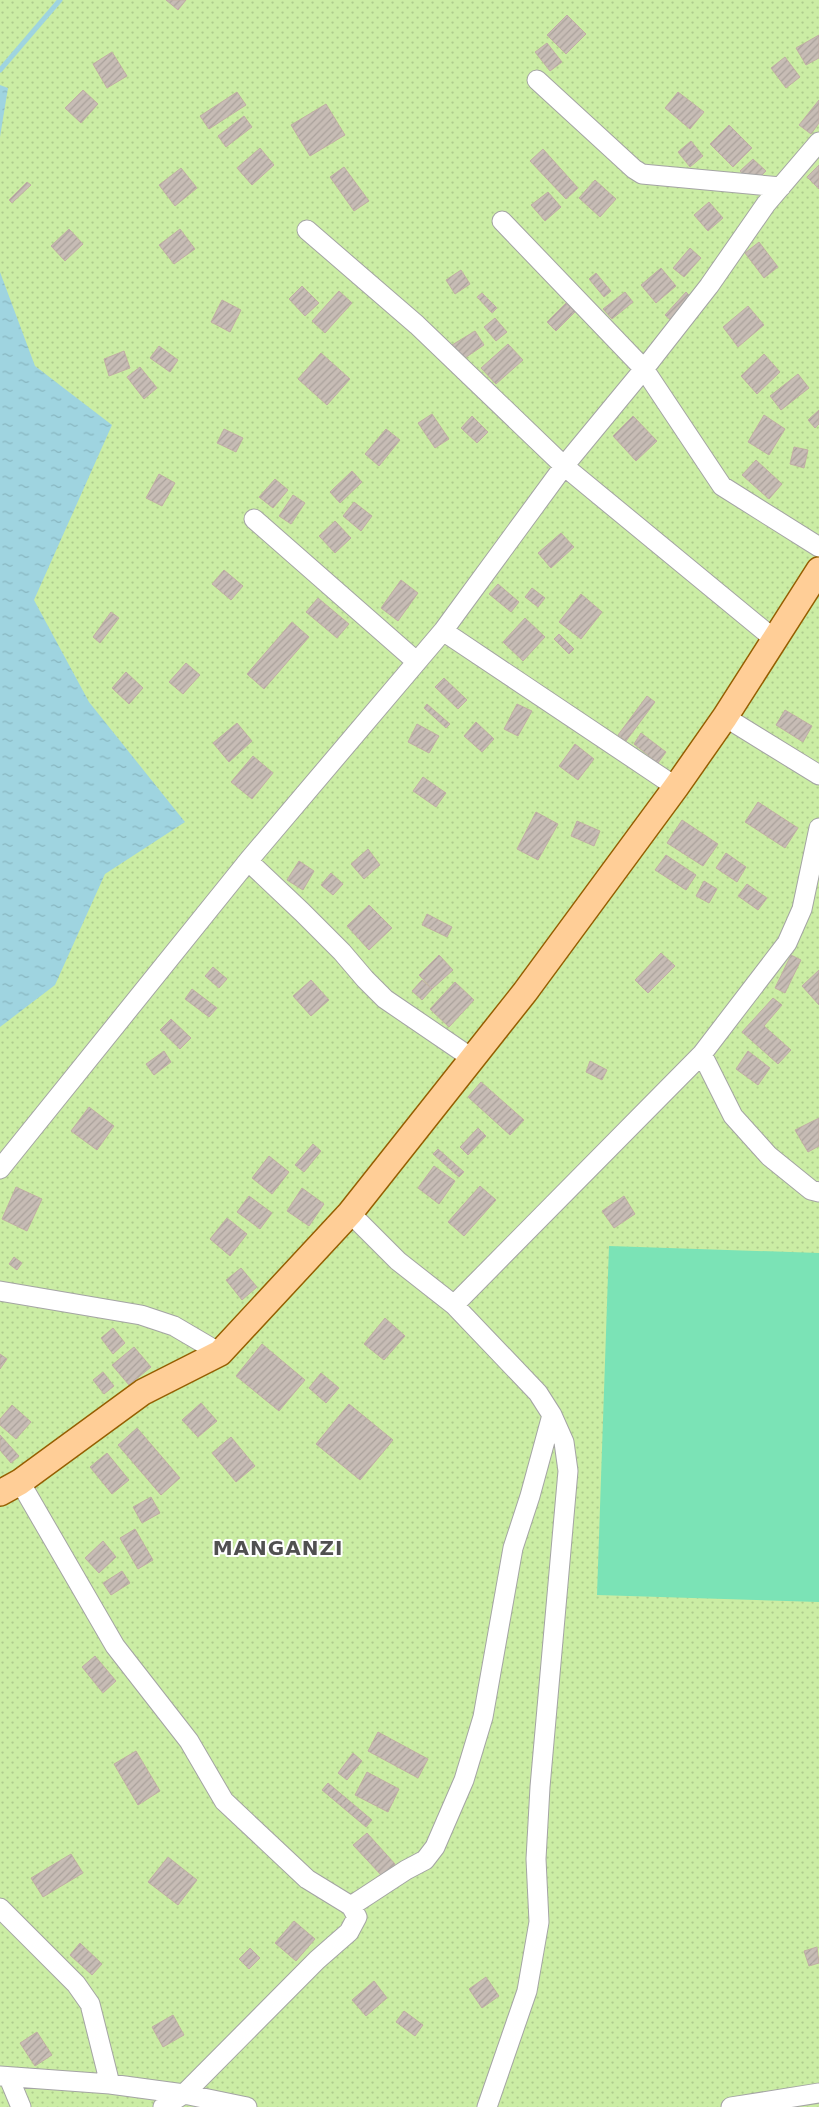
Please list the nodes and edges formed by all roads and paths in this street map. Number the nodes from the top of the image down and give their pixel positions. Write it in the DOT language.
graph roads {
  1 [pos="537,80"];
  2 [pos="819,142"];
  3 [pos="782,187"];
  4 [pos="502,221"];
  5 [pos="307,230"];
  6 [pos="644,369"];
  7 [pos="564,466"];
  8 [pos="254,519"];
  9 [pos="819,547"];
  10 [pos="819,570"];
  11 [pos="443,631"];
  12 [pos="774,639"];
  13 [pos="417,662"];
  14 [pos="725,717"];
  15 [pos="819,775"];
  16 [pos="676,787"];
  17 [pos="819,828"];
  18 [pos="248,861"];
  19 [pos="702,1054"];
  20 [pos="473,1059"];
  21 [pos="0,1169"];
  22 [pos="819,1192"];
  23 [pos="350,1213"];
  24 [pos="0,1291"];
  25 [pos="454,1305"];
  26 [pos="220,1353"];
  27 [pos="552,1415"];
  28 [pos="10,1487"];
  29 [pos="351,1906"];
  30 [pos="0,1908"];
  31 [pos="5,2077"];
  32 [pos="110,2084"];
  33 [pos="819,2093"];
  34 [pos="184,2094"];
  35 [pos="21,2107"];
  36 [pos="163,2107"];
  37 [pos="247,2107"];
  38 [pos="487,2107"];
  39 [pos="731,2107"];
  1 -- 3 [label="street"];
  2 -- 3 [label="street"];
  3 -- 6 [label="street"];
  4 -- 6 [label="street"];
  5 -- 7 [label="street"];
  6 -- 7 [label="street"];
  6 -- 9 [label="street"];
  7 -- 11 [label="street"];
  7 -- 12 [label="street"];
  8 -- 13 [label="street"];
  10 -- 12 [label="main road"];
  11 -- 13 [label="street"];
  11 -- 16 [label="street"];
  12 -- 14 [label="main road"];
  13 -- 18 [label="street"];
  14 -- 15 [label="street"];
  14 -- 16 [label="main road"];
  16 -- 20 [label="main road"];
  17 -- 19 [label="street"];
  18 -- 20 [label="street"];
  18 -- 21 [label="street"];
  19 -- 22 [label="street"];
  19 -- 25 [label="street"];
  20 -- 23 [label="main road"];
  23 -- 25 [label="street"];
  23 -- 26 [label="main road"];
  24 -- 26 [label="street"];
  25 -- 27 [label="street"];
  26 -- 28 [label="main road"];
  27 -- 29 [label="street"];
  27 -- 38 [label="street"];
  28 -- 29 [label="street"];
  29 -- 34 [label="street"];
  30 -- 32 [label="street"];
  31 -- 32 [label="street"];
  31 -- 35 [label="street"];
  32 -- 34 [label="street"];
  33 -- 39 [label="street"];
  34 -- 36 [label="street"];
  34 -- 37 [label="street"];
}
